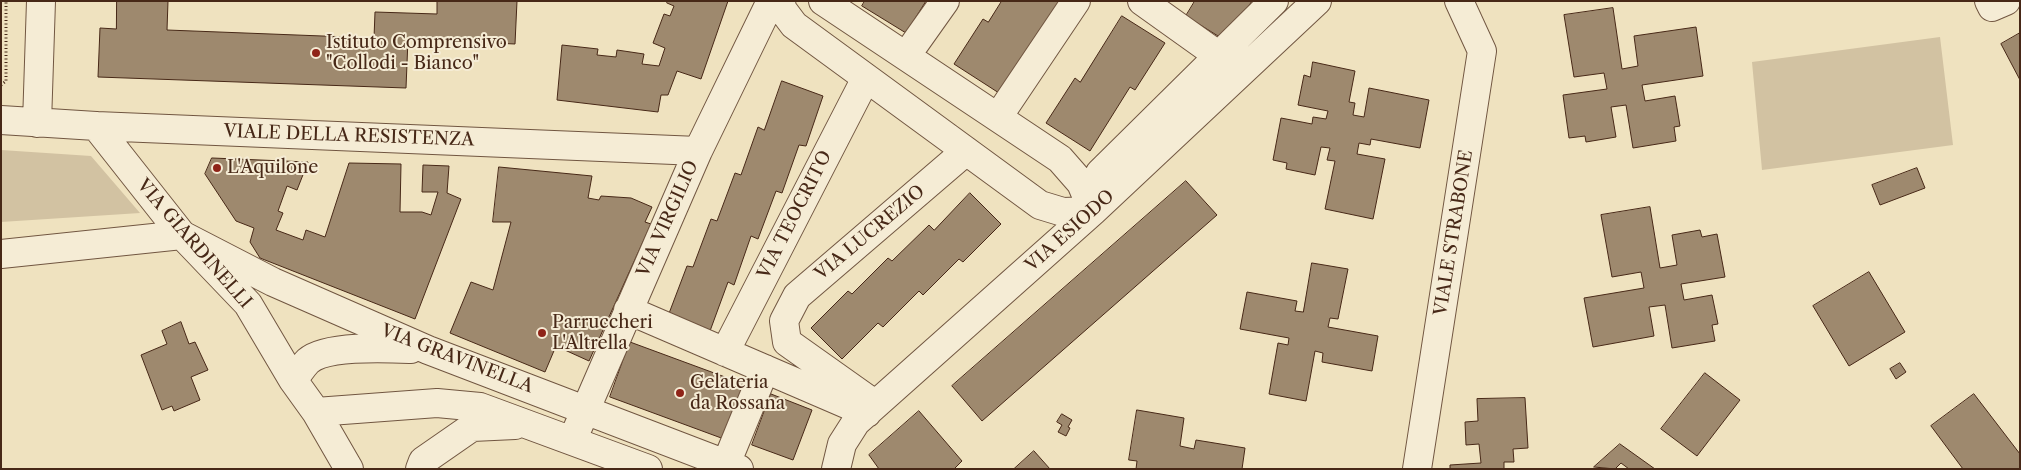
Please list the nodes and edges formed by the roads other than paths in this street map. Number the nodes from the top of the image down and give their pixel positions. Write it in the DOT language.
graph roads {
  1 [pos="41,1"];
  2 [pos="771,1"];
  3 [pos="782,1"];
  4 [pos="823,1"];
  5 [pos="946,1"];
  6 [pos="1076,1"];
  7 [pos="1274,1"];
  8 [pos="1317,1"];
  9 [pos="1459,1"];
  10 [pos="1989,1"];
  11 [pos="2006,1"];
  12 [pos="1146,2"];
  13 [pos="906,56"];
  14 [pos="1219,56"];
  15 [pos="866,78"];
  16 [pos="998,117"];
  17 [pos="1,120"];
  18 [pos="37,122"];
  19 [pos="96,126"];
  20 [pos="698,150"];
  21 [pos="966,151"];
  22 [pos="1100,172"];
  23 [pos="1093,212"];
  24 [pos="182,235"];
  25 [pos="1,254"];
  26 [pos="750,302"];
  27 [pos="628,310"];
  28 [pos="784,322"];
  29 [pos="428,350"];
  30 [pos="725,352"];
  31 [pos="765,369"];
  32 [pos="294,380"];
  33 [pos="585,409"];
  34 [pos="871,409"];
  35 [pos="316,412"];
  36 [pos="527,424"];
  37 [pos="572,441"];
  38 [pos="732,466"];
  39 [pos="349,469"];
  40 [pos="420,469"];
  41 [pos="648,469"];
  42 [pos="836,469"];
  43 [pos="1417,469"];
  1 -- 18 [label="street"];
  2 -- 20 [label="street, VIA VIRGILIO"];
  3 -- 15 [label="street"];
  4 -- 13 [label="street"];
  5 -- 13 [label="street"];
  6 -- 16 [label="street"];
  7 -- 14 [label="street, VIA ESIODO"];
  8 -- 23 [label="street, VIA ESIODO"];
  9 -- 43 [label="street, VIALE STRABONE"];
  10 -- 11 [label="street"];
  12 -- 14 [label="street"];
  13 -- 16 [label="street"];
  14 -- 22 [label="street, VIA ESIODO"];
  15 -- 21 [label="street"];
  15 -- 26 [label="street, VIA TEOCRITO"];
  16 -- 23 [label="street"];
  17 -- 18 [label="street, VIALE DELLA RESISTENZA"];
  18 -- 19 [label="street, VIALE DELLA RESISTENZA"];
  19 -- 20 [label="street, VIALE DELLA RESISTENZA"];
  19 -- 24 [label="street, VIA GIARDINELLI"];
  20 -- 27 [label="street, VIA VIRGILIO"];
  21 -- 23 [label="street"];
  21 -- 28 [label="street, VIA LUCREZIO"];
  23 -- 34 [label="street, VIA ESIODO"];
  24 -- 25 [label="street"];
  24 -- 29 [label="street, VIA GRAVINELLA"];
  24 -- 32 [label="street, VIA GIARDINELLI"];
  26 -- 28 [label="street"];
  26 -- 30 [label="street, VIA TEOCRITO"];
  27 -- 30 [label="street"];
  27 -- 33 [label="street, VIA VIRGILIO"];
  28 -- 34 [label="street"];
  29 -- 32 [label="street"];
  29 -- 33 [label="street, VIA GRAVINELLA"];
  30 -- 31 [label="street"];
  31 -- 34 [label="street"];
  31 -- 38 [label="street"];
  32 -- 35 [label="street, VIA GIARDINELLI"];
  33 -- 37 [label="street, VIA VIRGILIO"];
  33 -- 38 [label="street, VIA GRAVINELLA"];
  34 -- 42 [label="street, VIA ESIODO"];
  35 -- 36 [label="street, VIA GRAVINELLA"];
  35 -- 39 [label="street, VIA GIARDINELLI"];
  36 -- 37 [label="street, VIA GRAVINELLA"];
  36 -- 40 [label="street, VIA GRAVINELLA"];
  37 -- 41 [label="street, VIA GRAVINELLA"];
}
